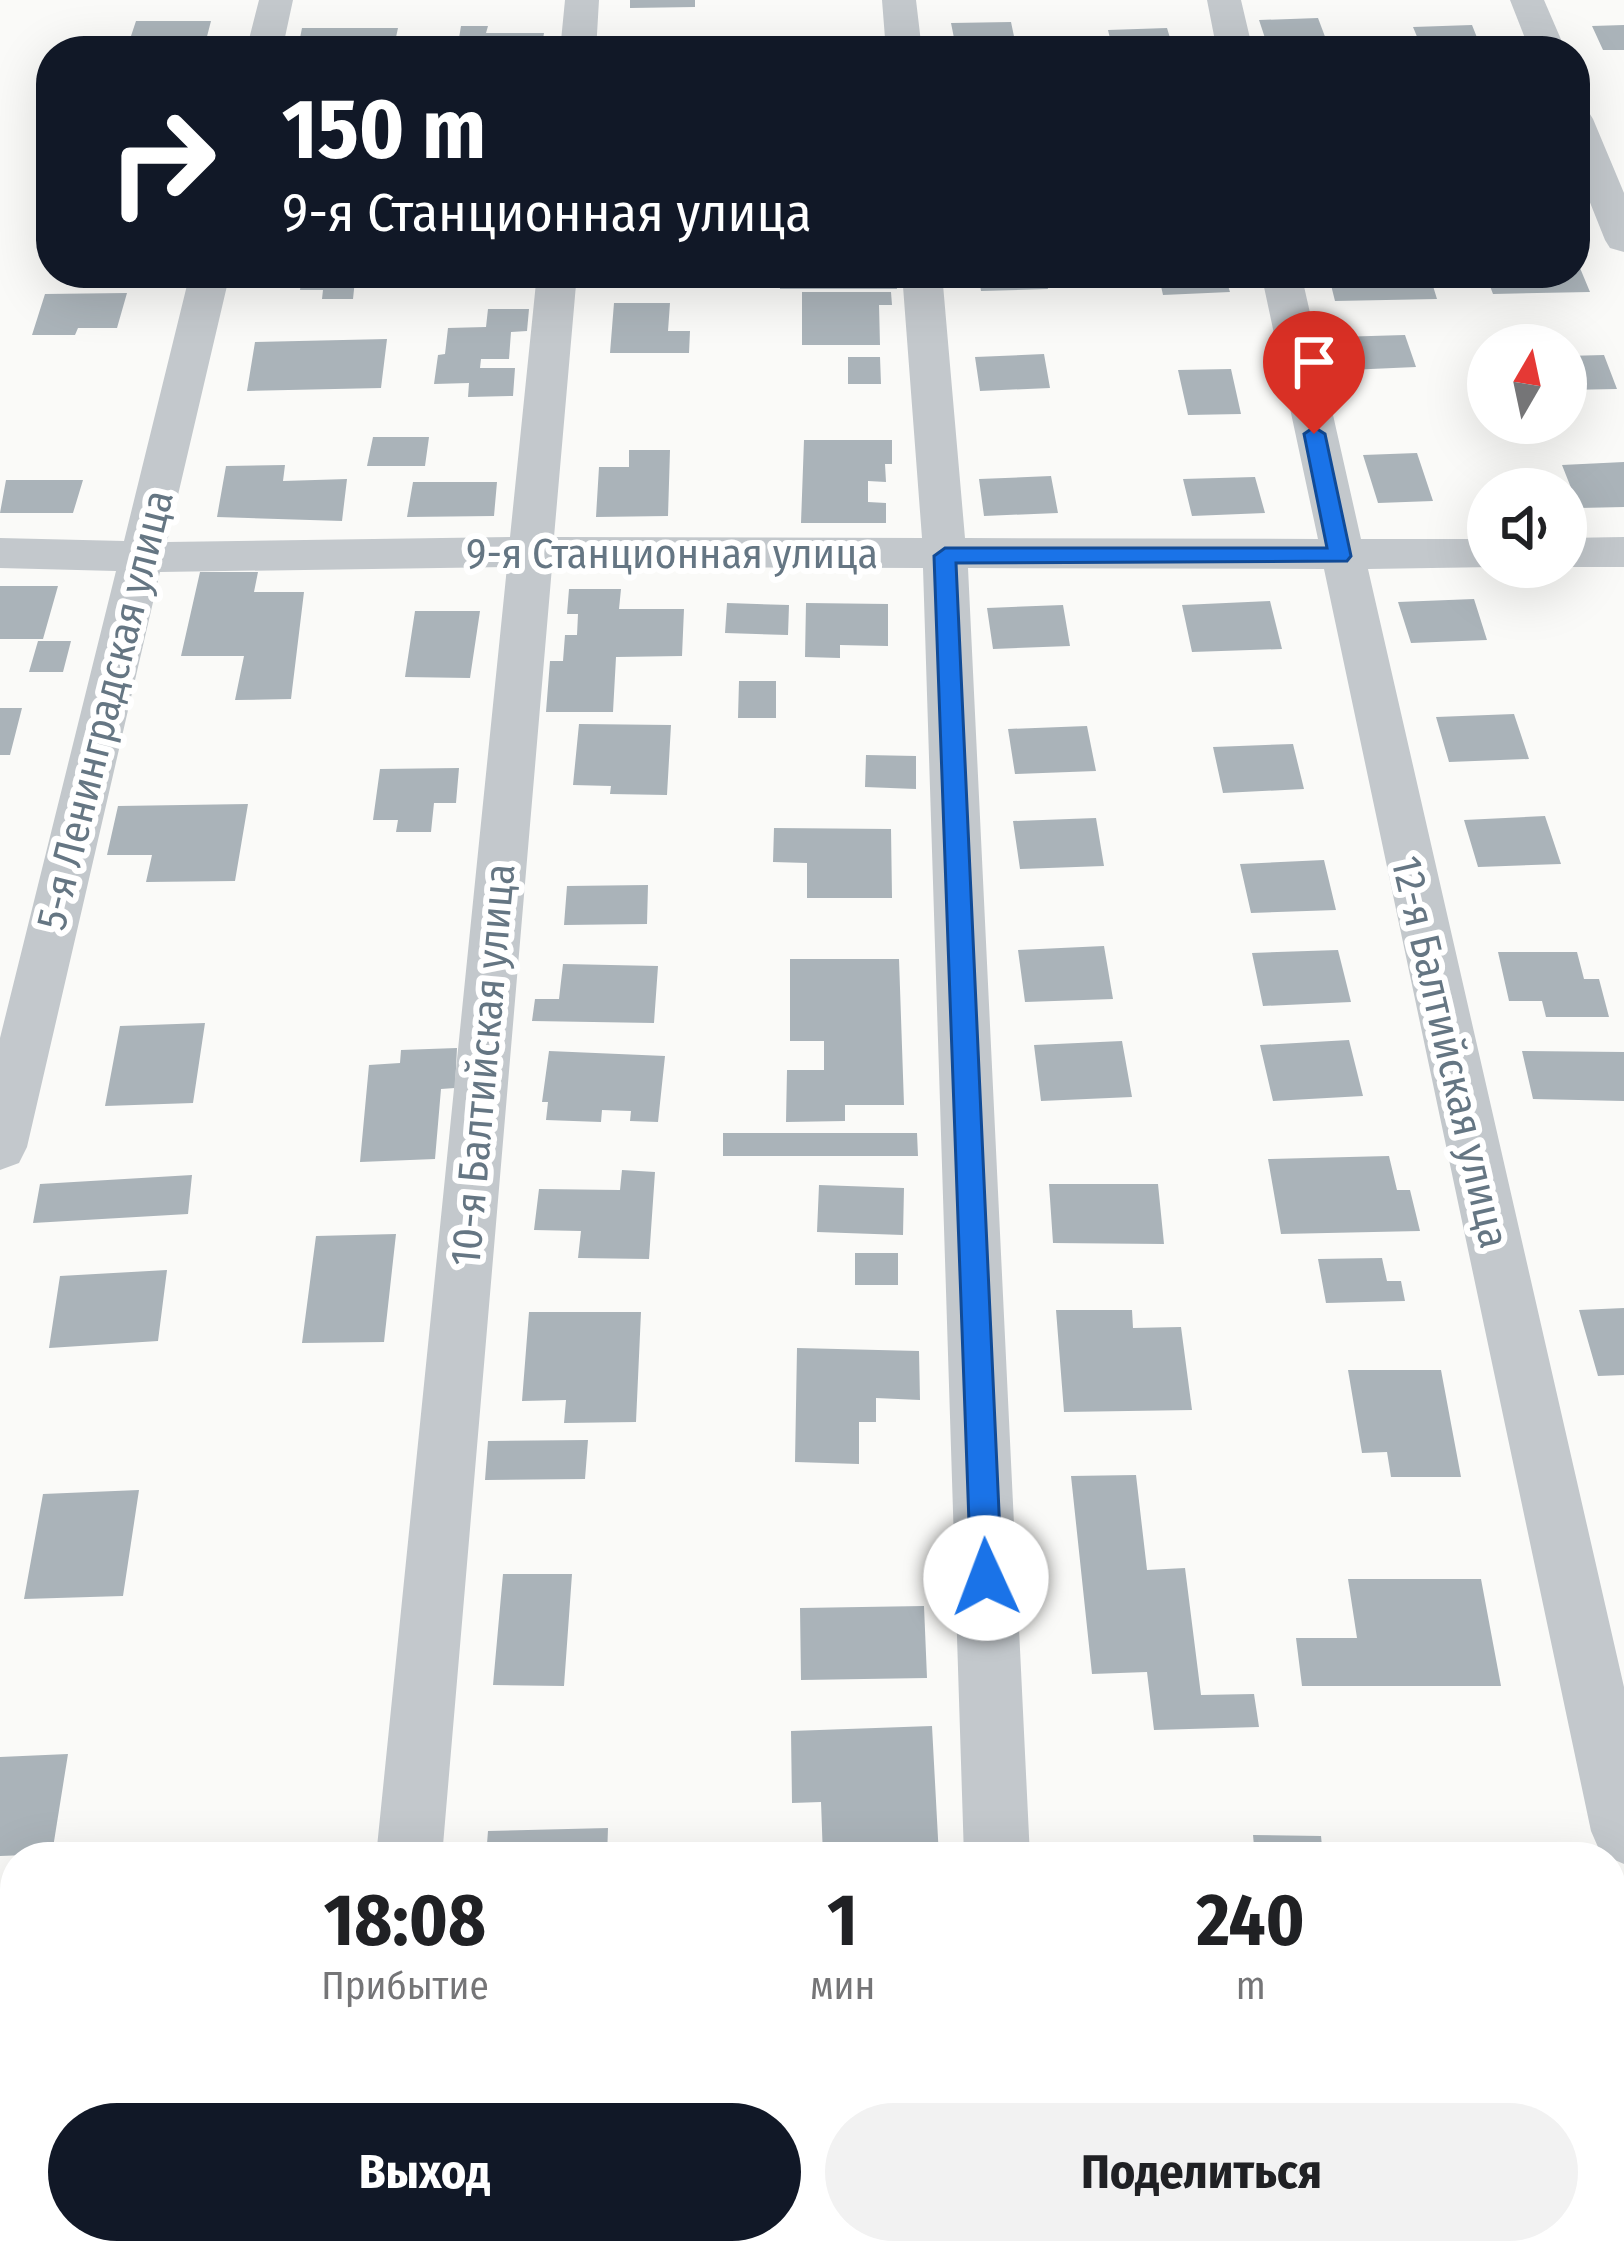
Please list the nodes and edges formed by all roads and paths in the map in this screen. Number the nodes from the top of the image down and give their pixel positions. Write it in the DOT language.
graph roads {
  1 [pos="276,0"];
  2 [pos="582,0"];
  3 [pos="899,0"];
  4 [pos="1224,0"];
  5 [pos="1527,0"];
  6 [pos="268,36"];
  7 [pos="579,36"];
  8 [pos="903,36"];
  9 [pos="1232,36"];
  10 [pos="1541,36"];
  11 [pos="1590,156"];
  12 [pos="1624,240"];
  13 [pos="206,288"];
  14 [pos="556,288"];
  15 [pos="923,288"];
  16 [pos="1284,288"];
  17 [pos="531,552"];
  18 [pos="1624,552"];
  19 [pos="0,553"];
  20 [pos="1587,553"];
  21 [pos="1467,554"];
  22 [pos="945,556"];
  23 [pos="1340,556"];
  24 [pos="142,557"];
  25 [pos="0,1147"];
  26 [pos="1624,1831"];
  27 [pos="410,1842"];
  28 [pos="996,1842"];
  1 -- 6 [label="street"];
  2 -- 7 [label="street"];
  3 -- 8 [label="street"];
  4 -- 9 [label="street"];
  5 -- 10 [label="street"];
  11 -- 12 [label="street"];
  13 -- 24 [label="street, 5-я Ленинградская улица"];
  14 -- 17 [label="street, 10-я Балтийская улица"];
  15 -- 22 [label="street"];
  16 -- 23 [label="street, 12-я Балтийская улица"];
  17 -- 22 [label="street, 9-я Станционная улица"];
  17 -- 24 [label="street, 9-я Станционная улица"];
  17 -- 27 [label="street, 10-я Балтийская улица"];
  18 -- 20 [label="street"];
  19 -- 24 [label="street, 9-я Станционная улица"];
  21 -- 23 [label="street, 9-я Станционная улица"];
  22 -- 23 [label="street, 9-я Станционная улица"];
  22 -- 28 [label="street"];
  23 -- 26 [label="street, 12-я Балтийская улица"];
  24 -- 25 [label="street, 5-я Ленинградская улица"];
}
